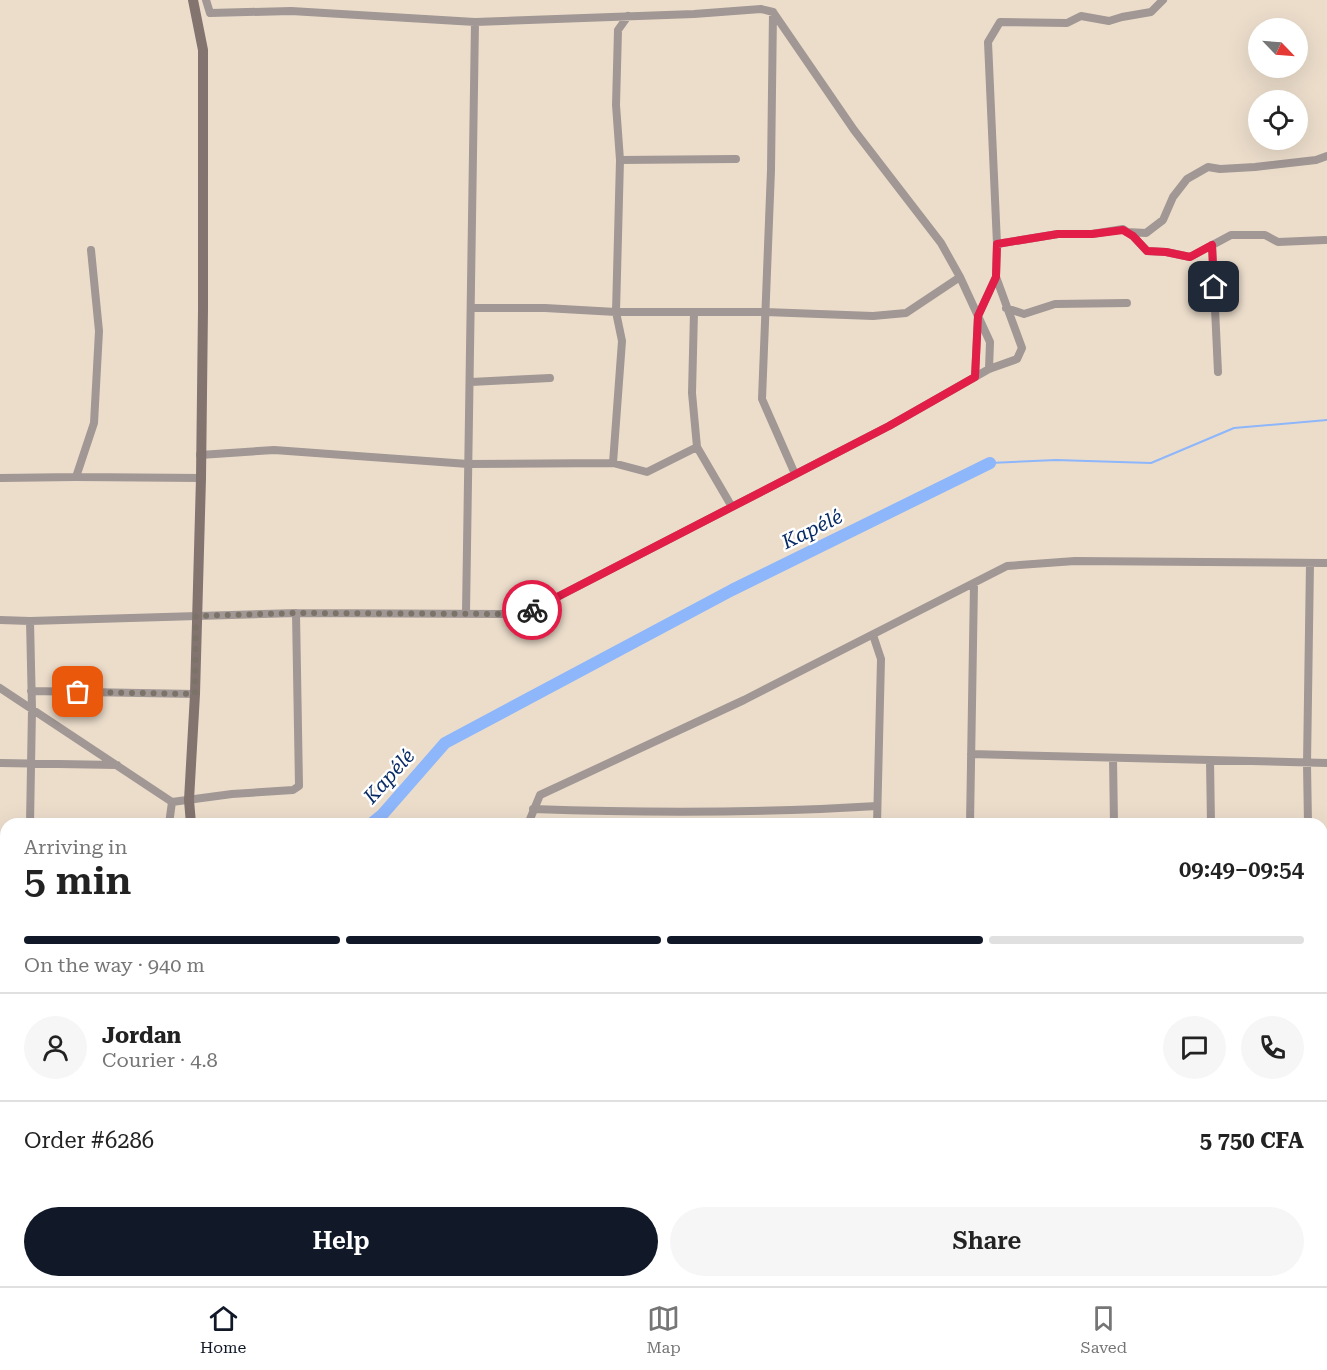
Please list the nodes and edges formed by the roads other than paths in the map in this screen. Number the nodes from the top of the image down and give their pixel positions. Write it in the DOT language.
graph roads {
  1 [pos="194,0"];
  2 [pos="206,0"];
  3 [pos="1163,0"];
  4 [pos="773,12"];
  5 [pos="628,16"];
  6 [pos="475,22"];
  7 [pos="1327,156"];
  8 [pos="736,159"];
  9 [pos="620,160"];
  10 [pos="1126,231"];
  11 [pos="1325,240"];
  12 [pos="997,244"];
  13 [pos="1212,245"];
  14 [pos="91,250"];
  15 [pos="960,276"];
  16 [pos="996,277"];
  17 [pos="1127,303"];
  18 [pos="472,308"];
  19 [pos="1006,308"];
  20 [pos="616,312"];
  21 [pos="694,312"];
  22 [pos="765,312"];
  23 [pos="978,316"];
  24 [pos="989,369"];
  25 [pos="1218,372"];
  26 [pos="975,377"];
  27 [pos="550,378"];
  28 [pos="471,382"];
  29 [pos="697,447"];
  30 [pos="200,455"];
  31 [pos="613,463"];
  32 [pos="468,464"];
  33 [pos="795,474"];
  34 [pos="76,477"];
  35 [pos="0,478"];
  36 [pos="201,478"];
  37 [pos="732,507"];
  38 [pos="1310,563"];
  39 [pos="1327,563"];
  40 [pos="974,584"];
  41 [pos="296,613"];
  42 [pos="466,613"];
  43 [pos="196,616"];
  44 [pos="0,620"];
  45 [pos="30,621"];
  46 [pos="873,634"];
  47 [pos="2,691"];
  48 [pos="31,691"];
  49 [pos="195,694"];
  50 [pos="32,709"];
  51 [pos="970,754"];
  52 [pos="1113,758"];
  53 [pos="1210,761"];
  54 [pos="0,763"];
  55 [pos="31,763"];
  56 [pos="1307,764"];
  57 [pos="1327,764"];
  58 [pos="118,765"];
  59 [pos="189,800"];
  60 [pos="172,802"];
  61 [pos="877,806"];
  62 [pos="533,809"];
  63 [pos="30,818"];
  64 [pos="170,818"];
  65 [pos="190,818"];
  66 [pos="530,818"];
  67 [pos="877,818"];
  68 [pos="970,818"];
  69 [pos="1113,818"];
  70 [pos="1211,818"];
  71 [pos="1308,818"];
  1 -- 30 [label="street"];
  2 -- 6 [label="street"];
  3 -- 12 [label="street"];
  4 -- 5 [label="street"];
  4 -- 15 [label="street"];
  4 -- 22 [label="street"];
  5 -- 6 [label="street"];
  5 -- 9 [label="street"];
  6 -- 18 [label="street"];
  7 -- 10 [label="street"];
  8 -- 9 [label="street"];
  9 -- 20 [label="street"];
  10 -- 12 [label="street"];
  10 -- 13 [label="street"];
  11 -- 13 [label="street"];
  12 -- 16 [label="street"];
  13 -- 25 [label="street"];
  14 -- 34 [label="street"];
  15 -- 22 [label="street"];
  15 -- 23 [label="street"];
  16 -- 19 [label="street"];
  16 -- 23 [label="street"];
  17 -- 19 [label="street"];
  18 -- 20 [label="street"];
  18 -- 28 [label="street"];
  19 -- 24 [label="street"];
  20 -- 21 [label="street"];
  20 -- 31 [label="street"];
  21 -- 22 [label="street"];
  21 -- 29 [label="street"];
  22 -- 33 [label="street"];
  23 -- 24 [label="street"];
  23 -- 26 [label="street"];
  24 -- 26 [label="street"];
  26 -- 33 [label="street"];
  27 -- 28 [label="street"];
  28 -- 32 [label="street"];
  29 -- 31 [label="street"];
  29 -- 37 [label="street"];
  30 -- 32 [label="street"];
  30 -- 36 [label="street"];
  31 -- 32 [label="street"];
  32 -- 42 [label="street"];
  33 -- 37 [label="street"];
  34 -- 35 [label="street"];
  34 -- 36 [label="street"];
  36 -- 43 [label="street"];
  37 -- 42 [label="street"];
  38 -- 39 [label="street"];
  38 -- 40 [label="street"];
  38 -- 56 [label="street"];
  40 -- 46 [label="street"];
  40 -- 51 [label="street"];
  41 -- 42 [label="street"];
  41 -- 43 [label="street"];
  41 -- 59 [label="street"];
  43 -- 45 [label="street"];
  43 -- 49 [label="street"];
  44 -- 45 [label="street"];
  45 -- 48 [label="street"];
  46 -- 61 [label="street"];
  46 -- 62 [label="street"];
  47 -- 50 [label="street"];
  48 -- 49 [label="street"];
  48 -- 50 [label="street"];
  49 -- 59 [label="street"];
  50 -- 55 [label="street"];
  50 -- 58 [label="street"];
  51 -- 52 [label="street"];
  51 -- 68 [label="street"];
  52 -- 53 [label="street"];
  52 -- 69 [label="street"];
  53 -- 56 [label="street"];
  53 -- 70 [label="street"];
  54 -- 55 [label="street"];
  55 -- 58 [label="street"];
  55 -- 63 [label="street"];
  56 -- 57 [label="street"];
  56 -- 71 [label="street"];
  58 -- 60 [label="street"];
  59 -- 60 [label="street"];
  59 -- 65 [label="street"];
  60 -- 64 [label="street"];
  61 -- 62 [label="street"];
  61 -- 67 [label="street"];
  62 -- 66 [label="street"];
}
